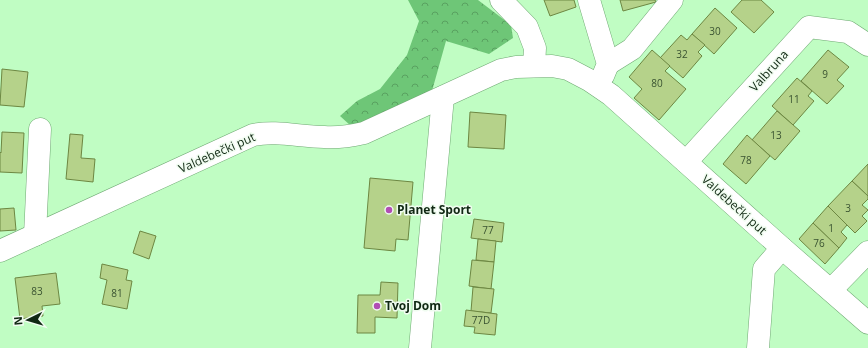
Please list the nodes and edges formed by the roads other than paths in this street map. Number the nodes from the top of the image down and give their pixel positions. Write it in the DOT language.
graph roads {
  1 [pos="501,0"];
  2 [pos="589,0"];
  3 [pos="672,0"];
  4 [pos="868,45"];
  5 [pos="608,64"];
  6 [pos="534,66"];
  7 [pos="599,87"];
  8 [pos="443,97"];
  9 [pos="40,129"];
  10 [pos="686,162"];
  11 [pos="35,235"];
  12 [pos="782,248"];
  13 [pos="0,251"];
  14 [pos="868,252"];
  15 [pos="831,290"];
  16 [pos="868,323"];
  17 [pos="420,348"];
  18 [pos="758,348"];
  1 -- 6 [label="street"];
  2 -- 5 [label="street"];
  3 -- 5 [label="street"];
  4 -- 10 [label="street, Valbruna"];
  5 -- 7 [label="street"];
  6 -- 7 [label="street, Valdebečki put"];
  6 -- 8 [label="street, Valdebečki put"];
  7 -- 10 [label="street, Valdebečki put"];
  8 -- 11 [label="street, Valdebečki put"];
  8 -- 17 [label="street"];
  9 -- 11 [label="street"];
  10 -- 12 [label="street, Valdebečki put"];
  11 -- 13 [label="street, Valdebečki put"];
  12 -- 15 [label="street, Valdebečki put"];
  12 -- 18 [label="street"];
  14 -- 15 [label="street"];
  15 -- 16 [label="street, Valdebečki put"];
}
